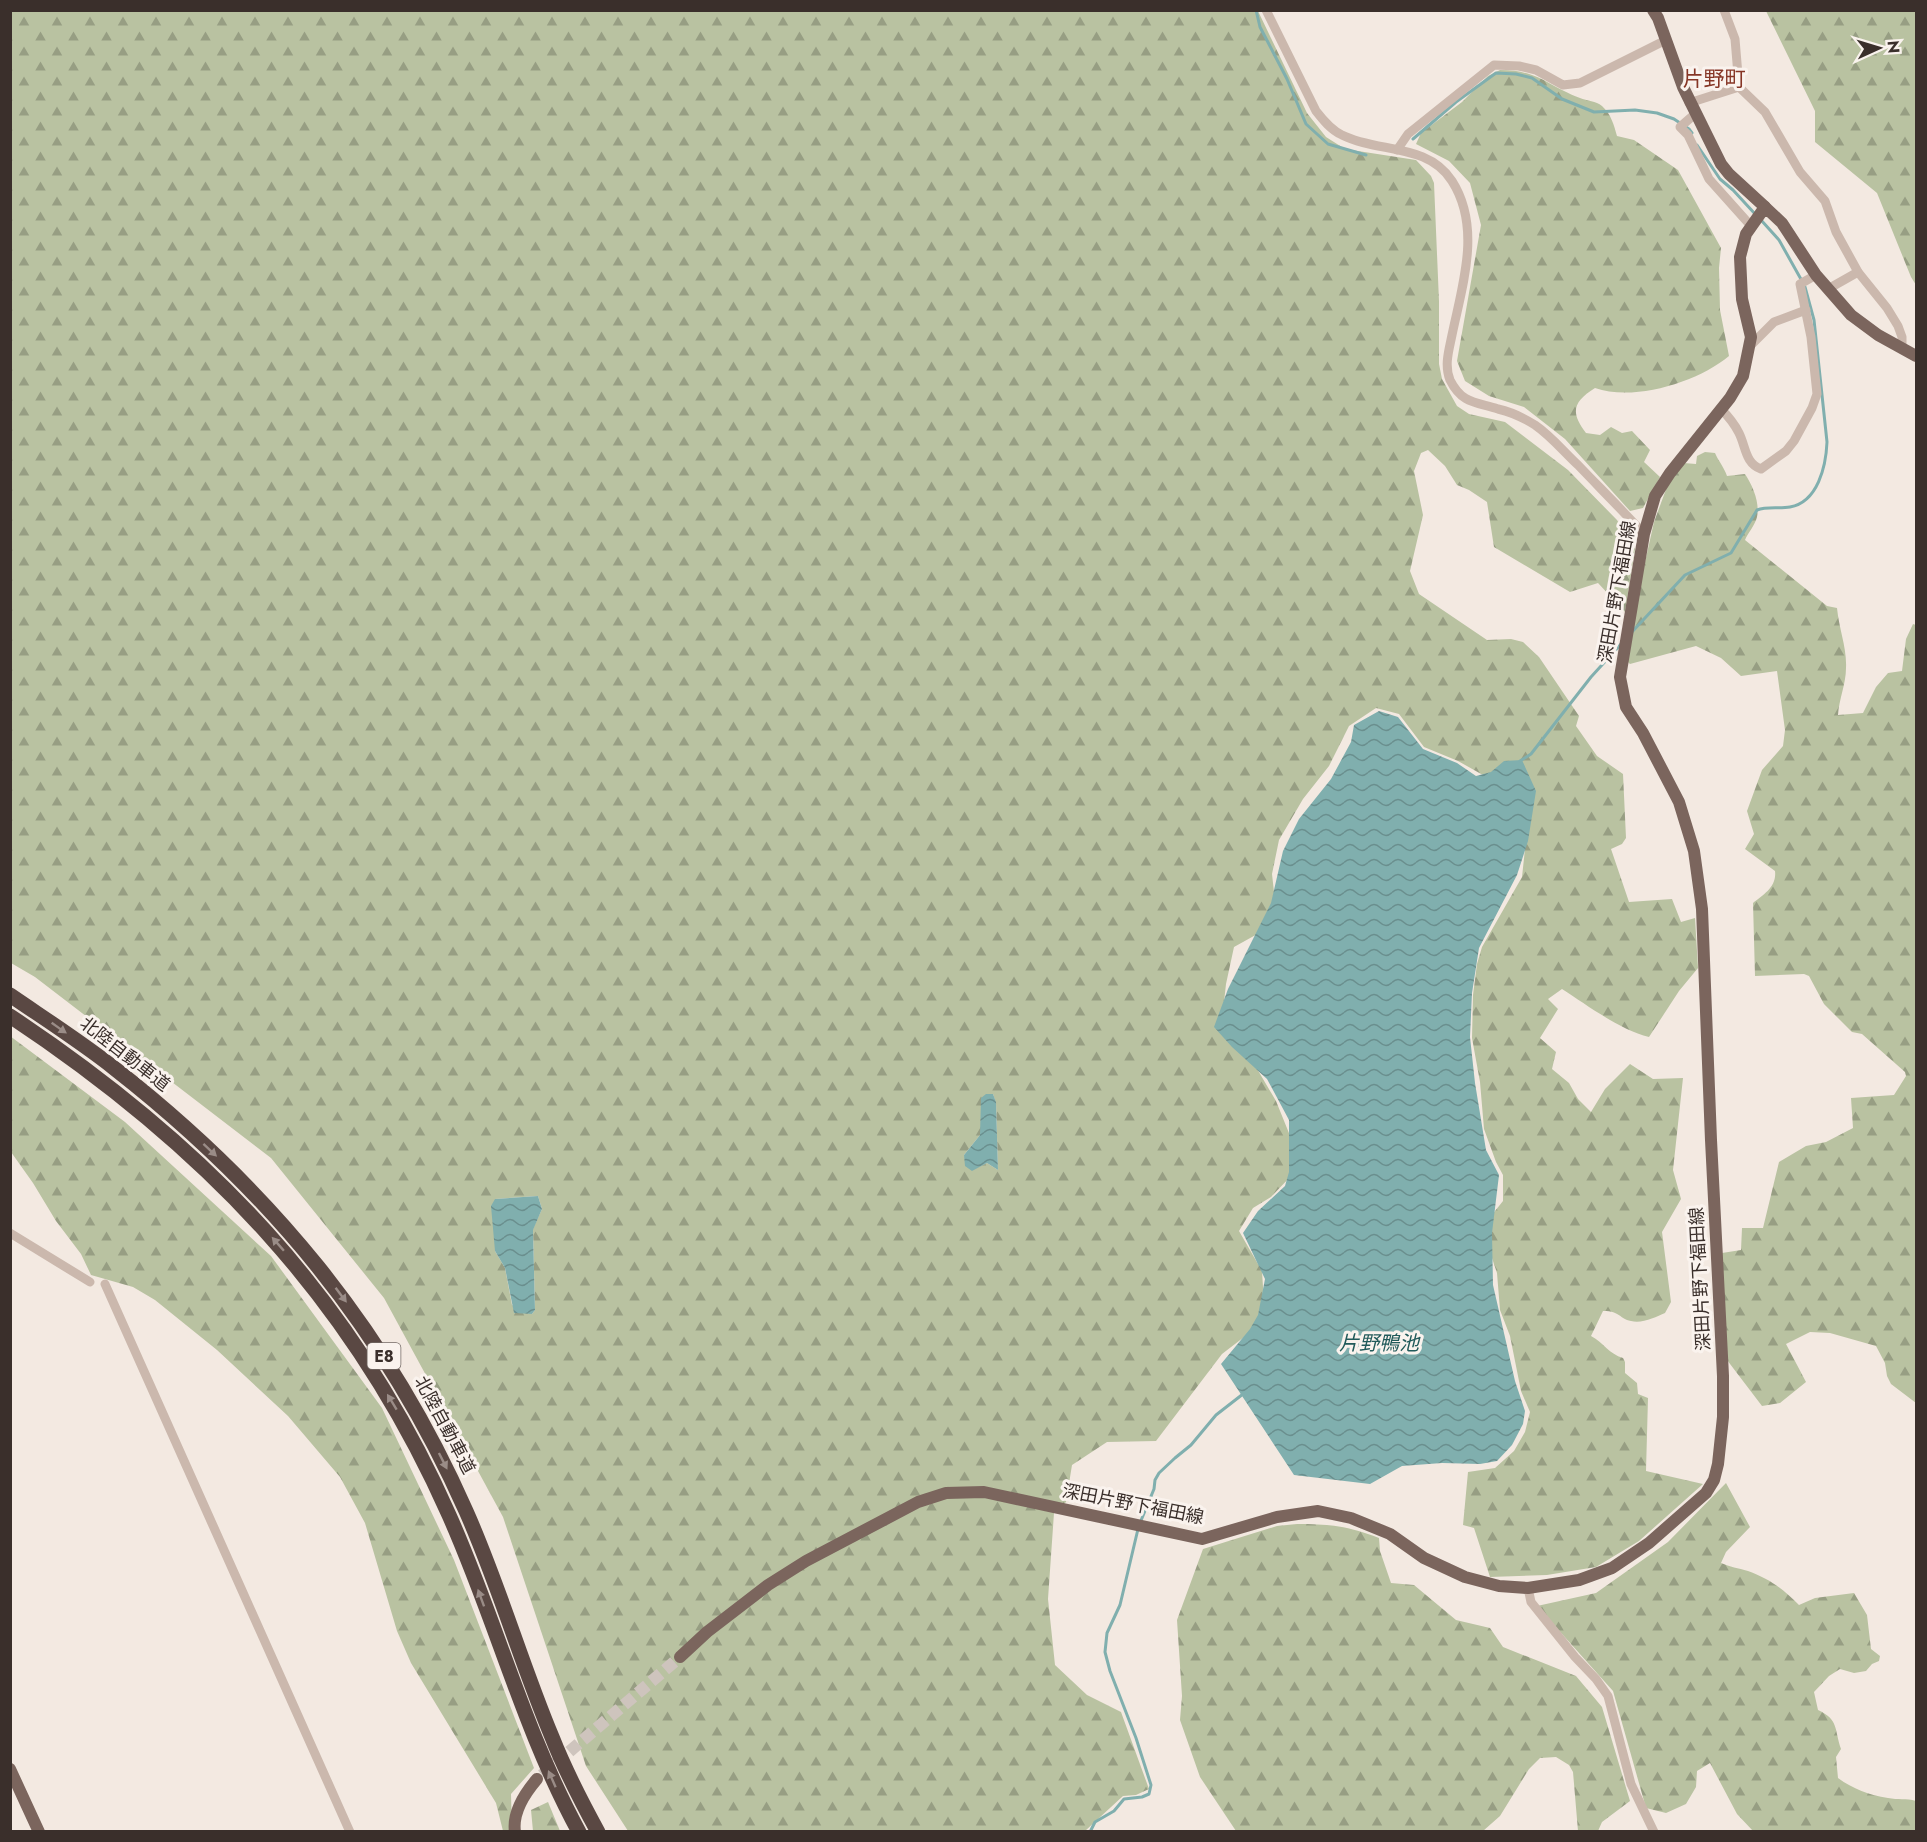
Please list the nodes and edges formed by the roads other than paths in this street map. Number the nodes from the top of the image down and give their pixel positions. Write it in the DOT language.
graph roads {
  1 [pos="1266,10"];
  2 [pos="1653,10"];
  3 [pos="1724,10"];
  4 [pos="1666,40"];
  5 [pos="1739,87"];
  6 [pos="1692,109"];
  7 [pos="1396,150"];
  8 [pos="1765,207"];
  9 [pos="1752,226"];
  10 [pos="1858,272"];
  11 [pos="1816,275"];
  12 [pos="1828,289"];
  13 [pos="1806,310"];
  14 [pos="1751,345"];
  15 [pos="1902,348"];
  16 [pos="1917,356"];
  17 [pos="1721,409"];
  18 [pos="1644,534"];
  19 [pos="10,995"];
  20 [pos="10,1016"];
  21 [pos="10,1233"];
  22 [pos="90,1282"];
  23 [pos="105,1284"];
  24 [pos="1528,1588"];
  25 [pos="680,1657"];
  26 [pos="10,1769"];
  27 [pos="537,1779"];
  28 [pos="39,1832"];
  29 [pos="350,1832"];
  30 [pos="515,1832"];
  31 [pos="579,1832"];
  32 [pos="598,1832"];
  33 [pos="1654,1832"];
  1 -- 7 [label="street"];
  2 -- 4 [label="main road"];
  3 -- 5 [label="street"];
  4 -- 6 [label="main road"];
  4 -- 7 [label="street"];
  5 -- 6 [label="street"];
  5 -- 10 [label="street"];
  6 -- 8 [label="main road"];
  6 -- 9 [label="street"];
  7 -- 18 [label="street"];
  8 -- 9 [label="main road, 深田片野下福田線"];
  8 -- 11 [label="main road"];
  9 -- 14 [label="main road, 深田片野下福田線"];
  10 -- 12 [label="street"];
  10 -- 15 [label="street"];
  11 -- 12 [label="main road"];
  11 -- 13 [label="street"];
  12 -- 15 [label="main road"];
  13 -- 14 [label="street"];
  13 -- 17 [label="street"];
  14 -- 17 [label="main road, 深田片野下福田線"];
  15 -- 16 [label="main road"];
  17 -- 18 [label="main road, 深田片野下福田線"];
  18 -- 24 [label="main road, 深田片野下福田線"];
  19 -- 32 [label="highway, 北陸自動車道 / E8, one-way"];
  31 -- 20 [label="highway, 北陸自動車道 / E8, one-way"];
  21 -- 22 [label="street"];
  23 -- 29 [label="street"];
  24 -- 25 [label="main road, 深田片野下福田線"];
  24 -- 33 [label="street"];
  26 -- 28 [label="main road"];
  27 -- 30 [label="main road"];
}
